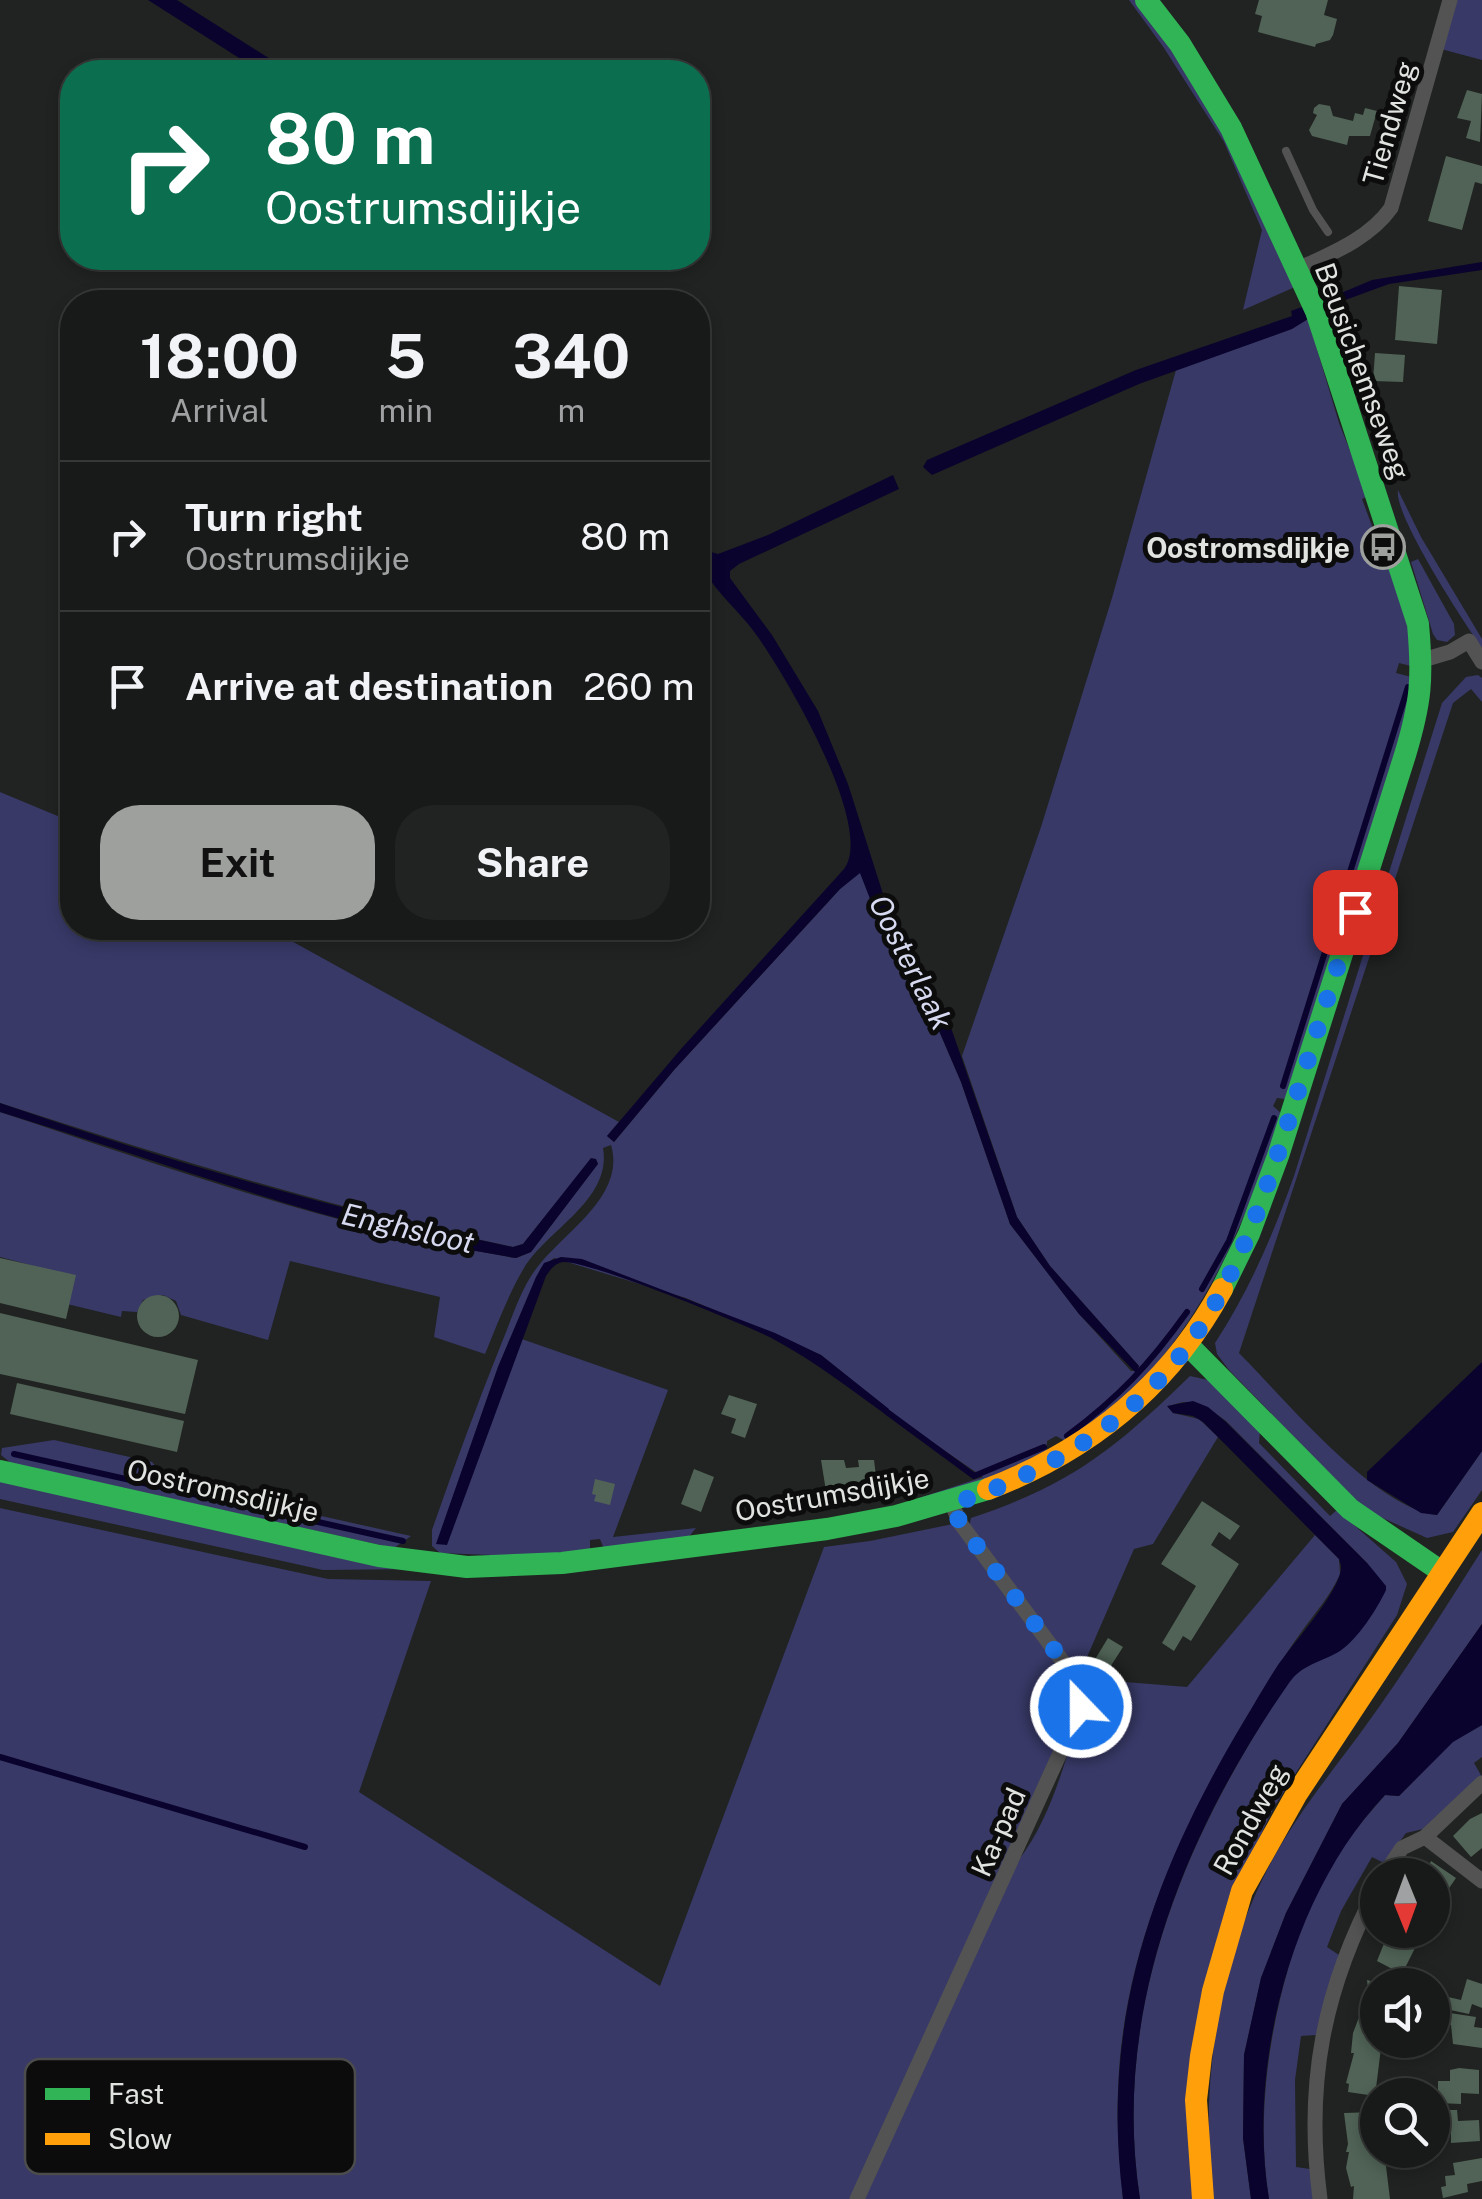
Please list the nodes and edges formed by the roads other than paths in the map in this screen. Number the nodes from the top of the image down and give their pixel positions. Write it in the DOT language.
graph roads {
  1 [pos="1146,0"];
  2 [pos="1450,0"];
  3 [pos="1286,151"];
  4 [pos="1328,232"];
  5 [pos="1296,270"];
  6 [pos="1423,660"];
  7 [pos="1482,662"];
  8 [pos="1188,1346"];
  9 [pos="0,1471"];
  10 [pos="952,1504"];
  11 [pos="1482,1514"];
  12 [pos="434,1565"];
  13 [pos="1442,1572"];
  14 [pos="1482,1783"];
  15 [pos="1425,1837"];
  16 [pos="1395,1858"];
  17 [pos="1482,1881"];
  18 [pos="1360,1920"];
  19 [pos="858,2199"];
  20 [pos="1204,2199"];
  21 [pos="1320,2199"];
  1 -- 5 [label="street, Beusichemseweg"];
  2 -- 5 [label="street, Tiendweg"];
  3 -- 4 [label="lane"];
  5 -- 6 [label="street, Beusichemseweg"];
  6 -- 7 [label="street"];
  6 -- 8 [label="street, Oostrumsdijkje"];
  8 -- 10 [label="street, Oostrumsdijkje"];
  8 -- 13 [label="street"];
  9 -- 12 [label="street, Oostromsdijkje"];
  10 -- 12 [label="street, Oostrumsdijkje"];
  10 -- 19 [label="street, Ka-pad"];
  11 -- 13 [label="street, Rondweg"];
  13 -- 20 [label="street, Rondweg"];
  14 -- 15 [label="street"];
  15 -- 16 [label="street"];
  15 -- 17 [label="street"];
  18 -- 21 [label="street"];
}
